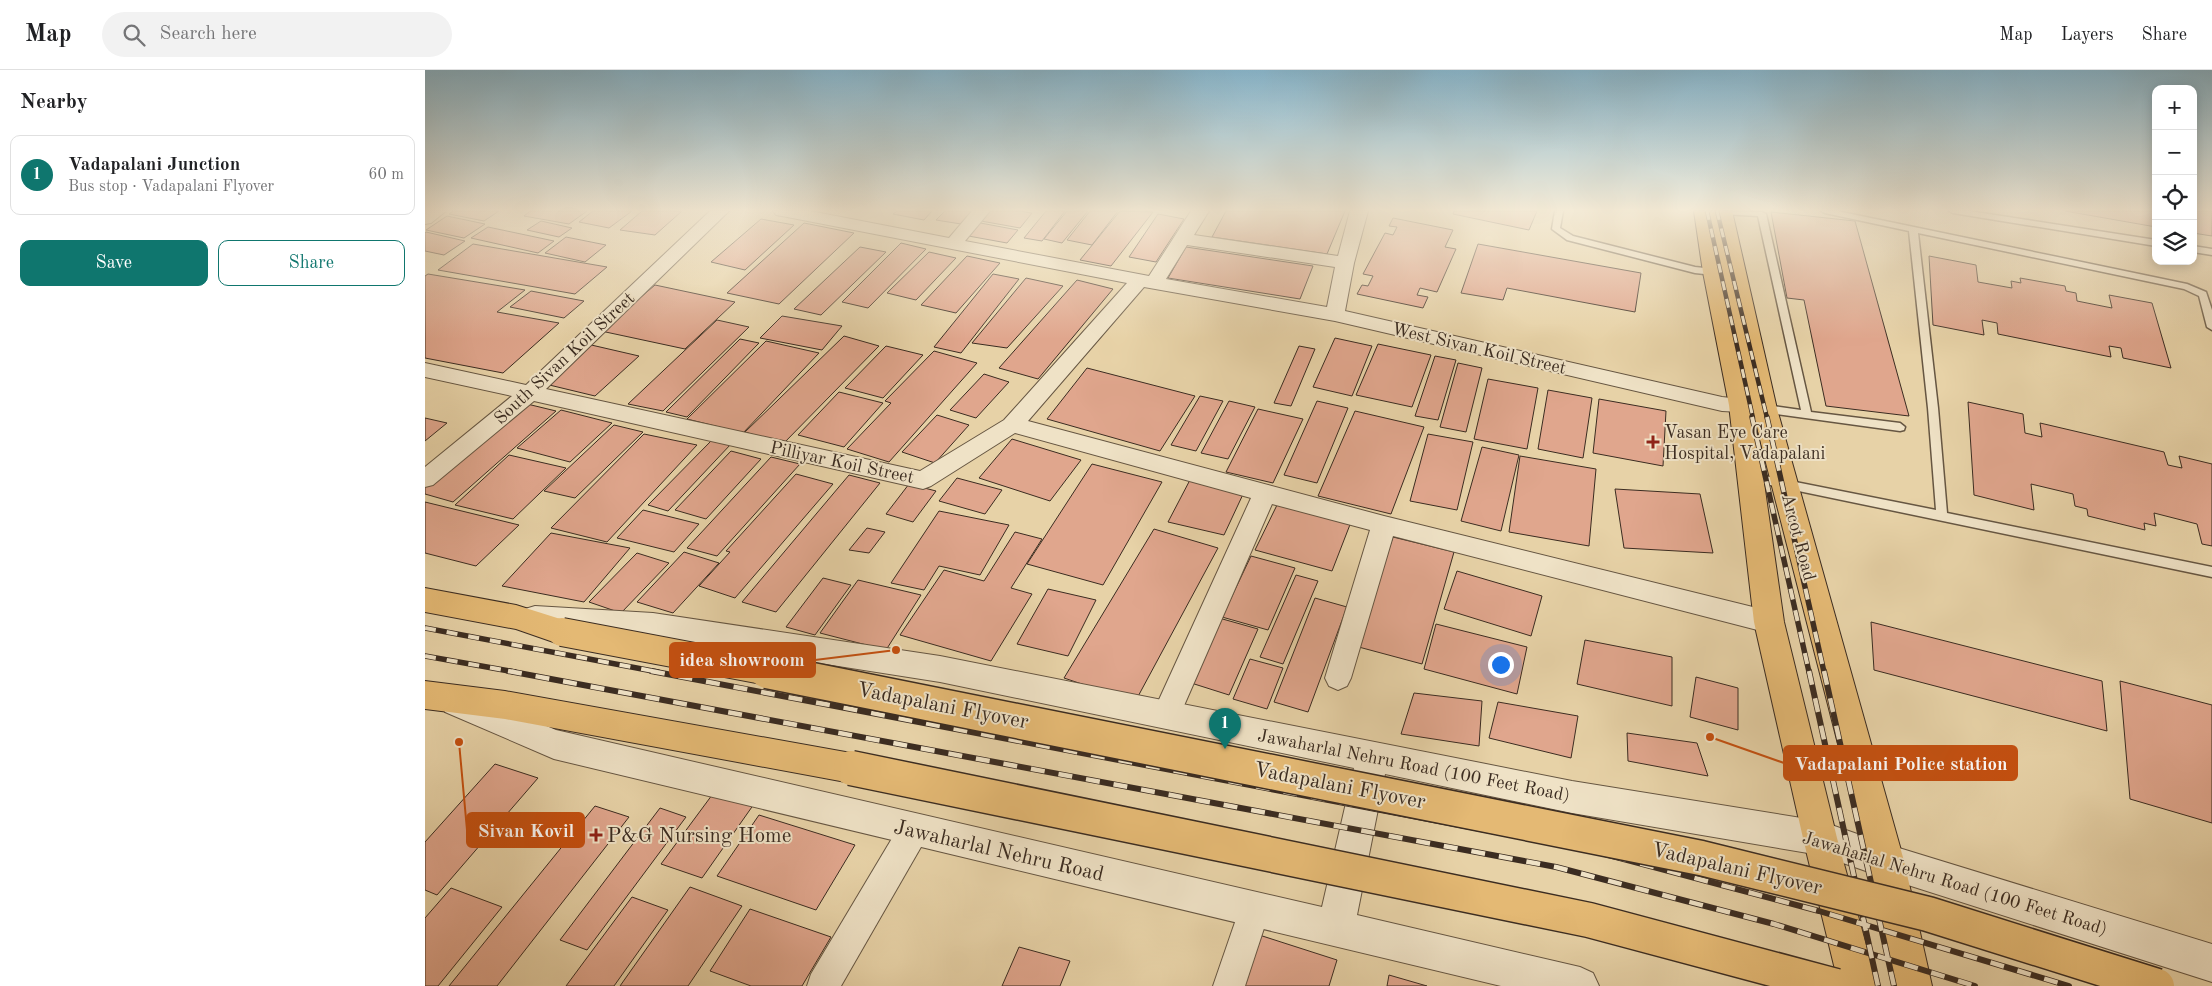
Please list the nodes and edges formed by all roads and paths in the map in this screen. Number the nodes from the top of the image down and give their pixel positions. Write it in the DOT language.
graph roads {
  1 [pos="675,254"];
  2 [pos="1003,254"];
  3 [pos="1171,254"];
  4 [pos="1283,254"];
  5 [pos="1347,254"];
  6 [pos="1632,254"];
  7 [pos="1713,254"];
  8 [pos="1719,254"];
  9 [pos="1771,254"];
  10 [pos="1915,254"];
  11 [pos="2030,254"];
  12 [pos="1345,263"];
  13 [pos="1714,272"];
  14 [pos="1147,282"];
  15 [pos="2207,295"];
  16 [pos="1335,315"];
  17 [pos="2212,326"];
  18 [pos="1737,329"];
  19 [pos="425,370"];
  20 [pos="530,393"];
  21 [pos="1753,407"];
  22 [pos="1807,415"];
  23 [pos="1012,425"];
  24 [pos="1900,427"];
  25 [pos="1750,477"];
  26 [pos="425,479"];
  27 [pos="1784,483"];
  28 [pos="1265,493"];
  29 [pos="1942,516"];
  30 [pos="1384,525"];
  31 [pos="2212,572"];
  32 [pos="425,600"];
  33 [pos="516,617"];
  34 [pos="1769,622"];
  35 [pos="1337,678"];
  36 [pos="436,697"];
  37 [pos="1166,715"];
  38 [pos="1372,757"];
  39 [pos="914,830"];
  40 [pos="1820,838"];
  41 [pos="1886,861"];
  42 [pos="1254,910"];
  43 [pos="1336,930"];
  44 [pos="2146,942"];
  45 [pos="2212,963"];
  46 [pos="823,986"];
  47 [pos="1229,986"];
  48 [pos="1581,986"];
  49 [pos="1836,986"];
  50 [pos="1858,986"];
  51 [pos="1913,986"];
  52 [pos="2155,986"];
  1 -- 20 [label="street, South Sivan Koil Street"];
  2 -- 14 [label="street, West Sivan Koil Street"];
  3 -- 14 [label="street, Pilliyar Koil Street"];
  4 -- 12 [label="street"];
  5 -- 12 [label="street"];
  6 -- 13 [label="lane"];
  7 -- 13 [label="main road, Arcot Road"];
  8 -- 18 [label="main road, Arcot Road"];
  9 -- 22 [label="lane"];
  10 -- 29 [label="lane"];
  11 -- 15 [label="lane"];
  12 -- 16 [label="street"];
  13 -- 18 [label="main road, Arcot Road"];
  14 -- 16 [label="street, West Sivan Koil Street"];
  14 -- 23 [label="street, Pilliyar Koil Street"];
  15 -- 17 [label="lane"];
  16 -- 21 [label="street, West Sivan Koil Street"];
  18 -- 21 [label="main road, Arcot Road"];
  19 -- 20 [label="street"];
  20 -- 23 [label="street, Pilliyar Koil Street"];
  20 -- 26 [label="street, South Sivan Koil Street"];
  21 -- 22 [label="lane"];
  21 -- 25 [label="main road"];
  21 -- 27 [label="main road, Arcot Road"];
  22 -- 24 [label="lane"];
  23 -- 28 [label="street"];
  25 -- 27 [label="lane"];
  25 -- 34 [label="main road"];
  27 -- 29 [label="lane"];
  27 -- 41 [label="main road, Arcot Road"];
  28 -- 30 [label="street"];
  28 -- 37 [label="street"];
  29 -- 31 [label="lane"];
  30 -- 34 [label="street"];
  30 -- 35 [label="street"];
  32 -- 33 [label="main road, Jawaharlal Nehru Road (100 Feet Road)"];
  33 -- 37 [label="street, Jawaharlal Nehru Road (100 Feet Road)"];
  33 -- 52 [label="main road, Vadapalani Flyover, bridge"];
  34 -- 40 [label="main road"];
  36 -- 39 [label="street, Jawaharlal Nehru Road"];
  36 -- 49 [label="main road, bridge"];
  37 -- 38 [label="street, Jawaharlal Nehru Road (100 Feet Road)"];
  38 -- 40 [label="street, Jawaharlal Nehru Road (100 Feet Road)"];
  38 -- 43 [label="street"];
  39 -- 42 [label="street, Jawaharlal Nehru Road"];
  39 -- 46 [label="street"];
  40 -- 41 [label="street, Jawaharlal Nehru Road (100 Feet Road)"];
  40 -- 50 [label="main road"];
  41 -- 44 [label="street, Jawaharlal Nehru Road (100 Feet Road)"];
  41 -- 51 [label="main road, Arcot Road"];
  42 -- 43 [label="street, Jawaharlal Nehru Road"];
  42 -- 47 [label="street"];
  43 -- 48 [label="street, Jawaharlal Nehru Road"];
  44 -- 45 [label="street, Jawaharlal Nehru Road (100 Feet Road)"];
  44 -- 52 [label="street"];
}
